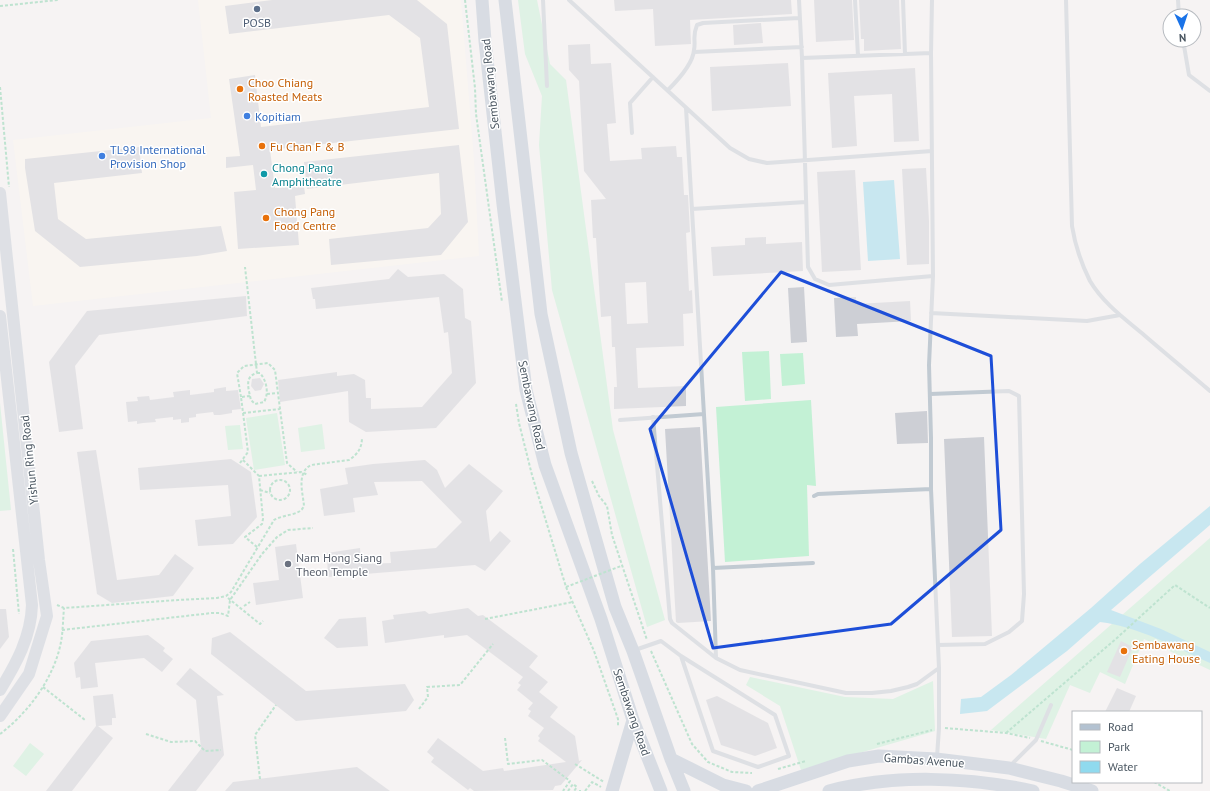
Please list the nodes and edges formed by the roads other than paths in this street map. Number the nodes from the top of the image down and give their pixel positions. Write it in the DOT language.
graph roads {
  1 [pos="482,0"];
  2 [pos="505,0"];
  3 [pos="543,0"];
  4 [pos="569,0"];
  5 [pos="799,0"];
  6 [pos="854,0"];
  7 [pos="903,0"];
  8 [pos="932,0"];
  9 [pos="1066,0"];
  10 [pos="800,18"];
  11 [pos="802,47"];
  12 [pos="1184,48"];
  13 [pos="694,52"];
  14 [pos="931,53"];
  15 [pos="905,54"];
  16 [pos="858,56"];
  17 [pos="802,58"];
  18 [pos="653,77"];
  19 [pos="547,86"];
  20 [pos="668,90"];
  21 [pos="1210,91"];
  22 [pos="686,108"];
  23 [pos="632,133"];
  24 [pos="932,151"];
  25 [pos="805,160"];
  26 [pos="5,191"];
  27 [pos="806,202"];
  28 [pos="692,209"];
  29 [pos="933,276"];
  30 [pos="931,313"];
  31 [pos="1120,315"];
  32 [pos="0,316"];
  33 [pos="1210,391"];
  34 [pos="930,394"];
  35 [pos="704,414"];
  36 [pos="653,417"];
  37 [pos="620,420"];
  38 [pos="931,489"];
  39 [pos="814,496"];
  40 [pos="813,563"];
  41 [pos="713,568"];
  42 [pos="938,645"];
  43 [pos="633,651"];
  44 [pos="681,656"];
  45 [pos="716,658"];
  46 [pos="938,668"];
  47 [pos="0,690"];
  48 [pos="1051,705"];
  49 [pos="0,716"];
  50 [pos="633,720"];
  51 [pos="671,759"];
  52 [pos="936,759"];
  53 [pos="1008,768"];
  54 [pos="608,788"];
  55 [pos="661,791"];
  56 [pos="684,791"];
  57 [pos="746,791"];
  58 [pos="758,791"];
  59 [pos="829,791"];
  60 [pos="1032,791"];
  61 [pos="1092,791"];
  1 -- 50 [label="main road, Sembawang Road"];
  2 -- 43 [label="main road, Sembawang Road"];
  3 -- 19 [label="lane"];
  4 -- 18 [label="lane"];
  5 -- 10 [label="lane"];
  6 -- 16 [label="lane"];
  7 -- 15 [label="lane"];
  8 -- 14 [label="lane"];
  9 -- 31 [label="lane"];
  10 -- 11 [label="lane"];
  10 -- 13 [label="lane"];
  11 -- 13 [label="lane"];
  11 -- 17 [label="lane"];
  12 -- 21 [label="lane"];
  13 -- 20 [label="lane"];
  14 -- 15 [label="lane"];
  14 -- 24 [label="lane"];
  15 -- 16 [label="lane"];
  16 -- 17 [label="lane"];
  17 -- 25 [label="lane"];
  18 -- 20 [label="lane"];
  18 -- 23 [label="lane"];
  20 -- 22 [label="lane"];
  22 -- 25 [label="lane"];
  22 -- 28 [label="lane"];
  24 -- 25 [label="lane"];
  24 -- 29 [label="lane"];
  25 -- 27 [label="lane"];
  26 -- 49 [label="main road, Yishun Ring Road"];
  27 -- 28 [label="lane"];
  27 -- 29 [label="lane"];
  28 -- 35 [label="lane"];
  29 -- 30 [label="lane"];
  30 -- 31 [label="lane"];
  30 -- 34 [label="lane"];
  31 -- 33 [label="lane"];
  32 -- 47 [label="main road, Yishun Ring Road"];
  34 -- 38 [label="lane"];
  34 -- 42 [label="lane"];
  35 -- 36 [label="lane"];
  35 -- 41 [label="lane"];
  36 -- 37 [label="lane"];
  36 -- 45 [label="lane"];
  38 -- 39 [label="lane"];
  38 -- 42 [label="lane"];
  40 -- 41 [label="lane"];
  41 -- 45 [label="lane"];
  42 -- 46 [label="lane"];
  43 -- 44 [label="lane"];
  43 -- 51 [label="main road, Sembawang Road"];
  44 -- 44 [label="lane"];
  45 -- 46 [label="lane"];
  46 -- 52 [label="lane"];
  48 -- 53 [label="lane"];
  50 -- 54 [label="main road"];
  50 -- 55 [label="main road, Sembawang Road"];
  51 -- 56 [label="main road, Sembawang Road"];
  51 -- 57 [label="main road"];
  52 -- 53 [label="main road, Gambas Avenue"];
  52 -- 58 [label="main road, Gambas Avenue"];
  53 -- 61 [label="main road, Gambas Avenue"];
  59 -- 60 [label="main road, Gambas Avenue"];
}
